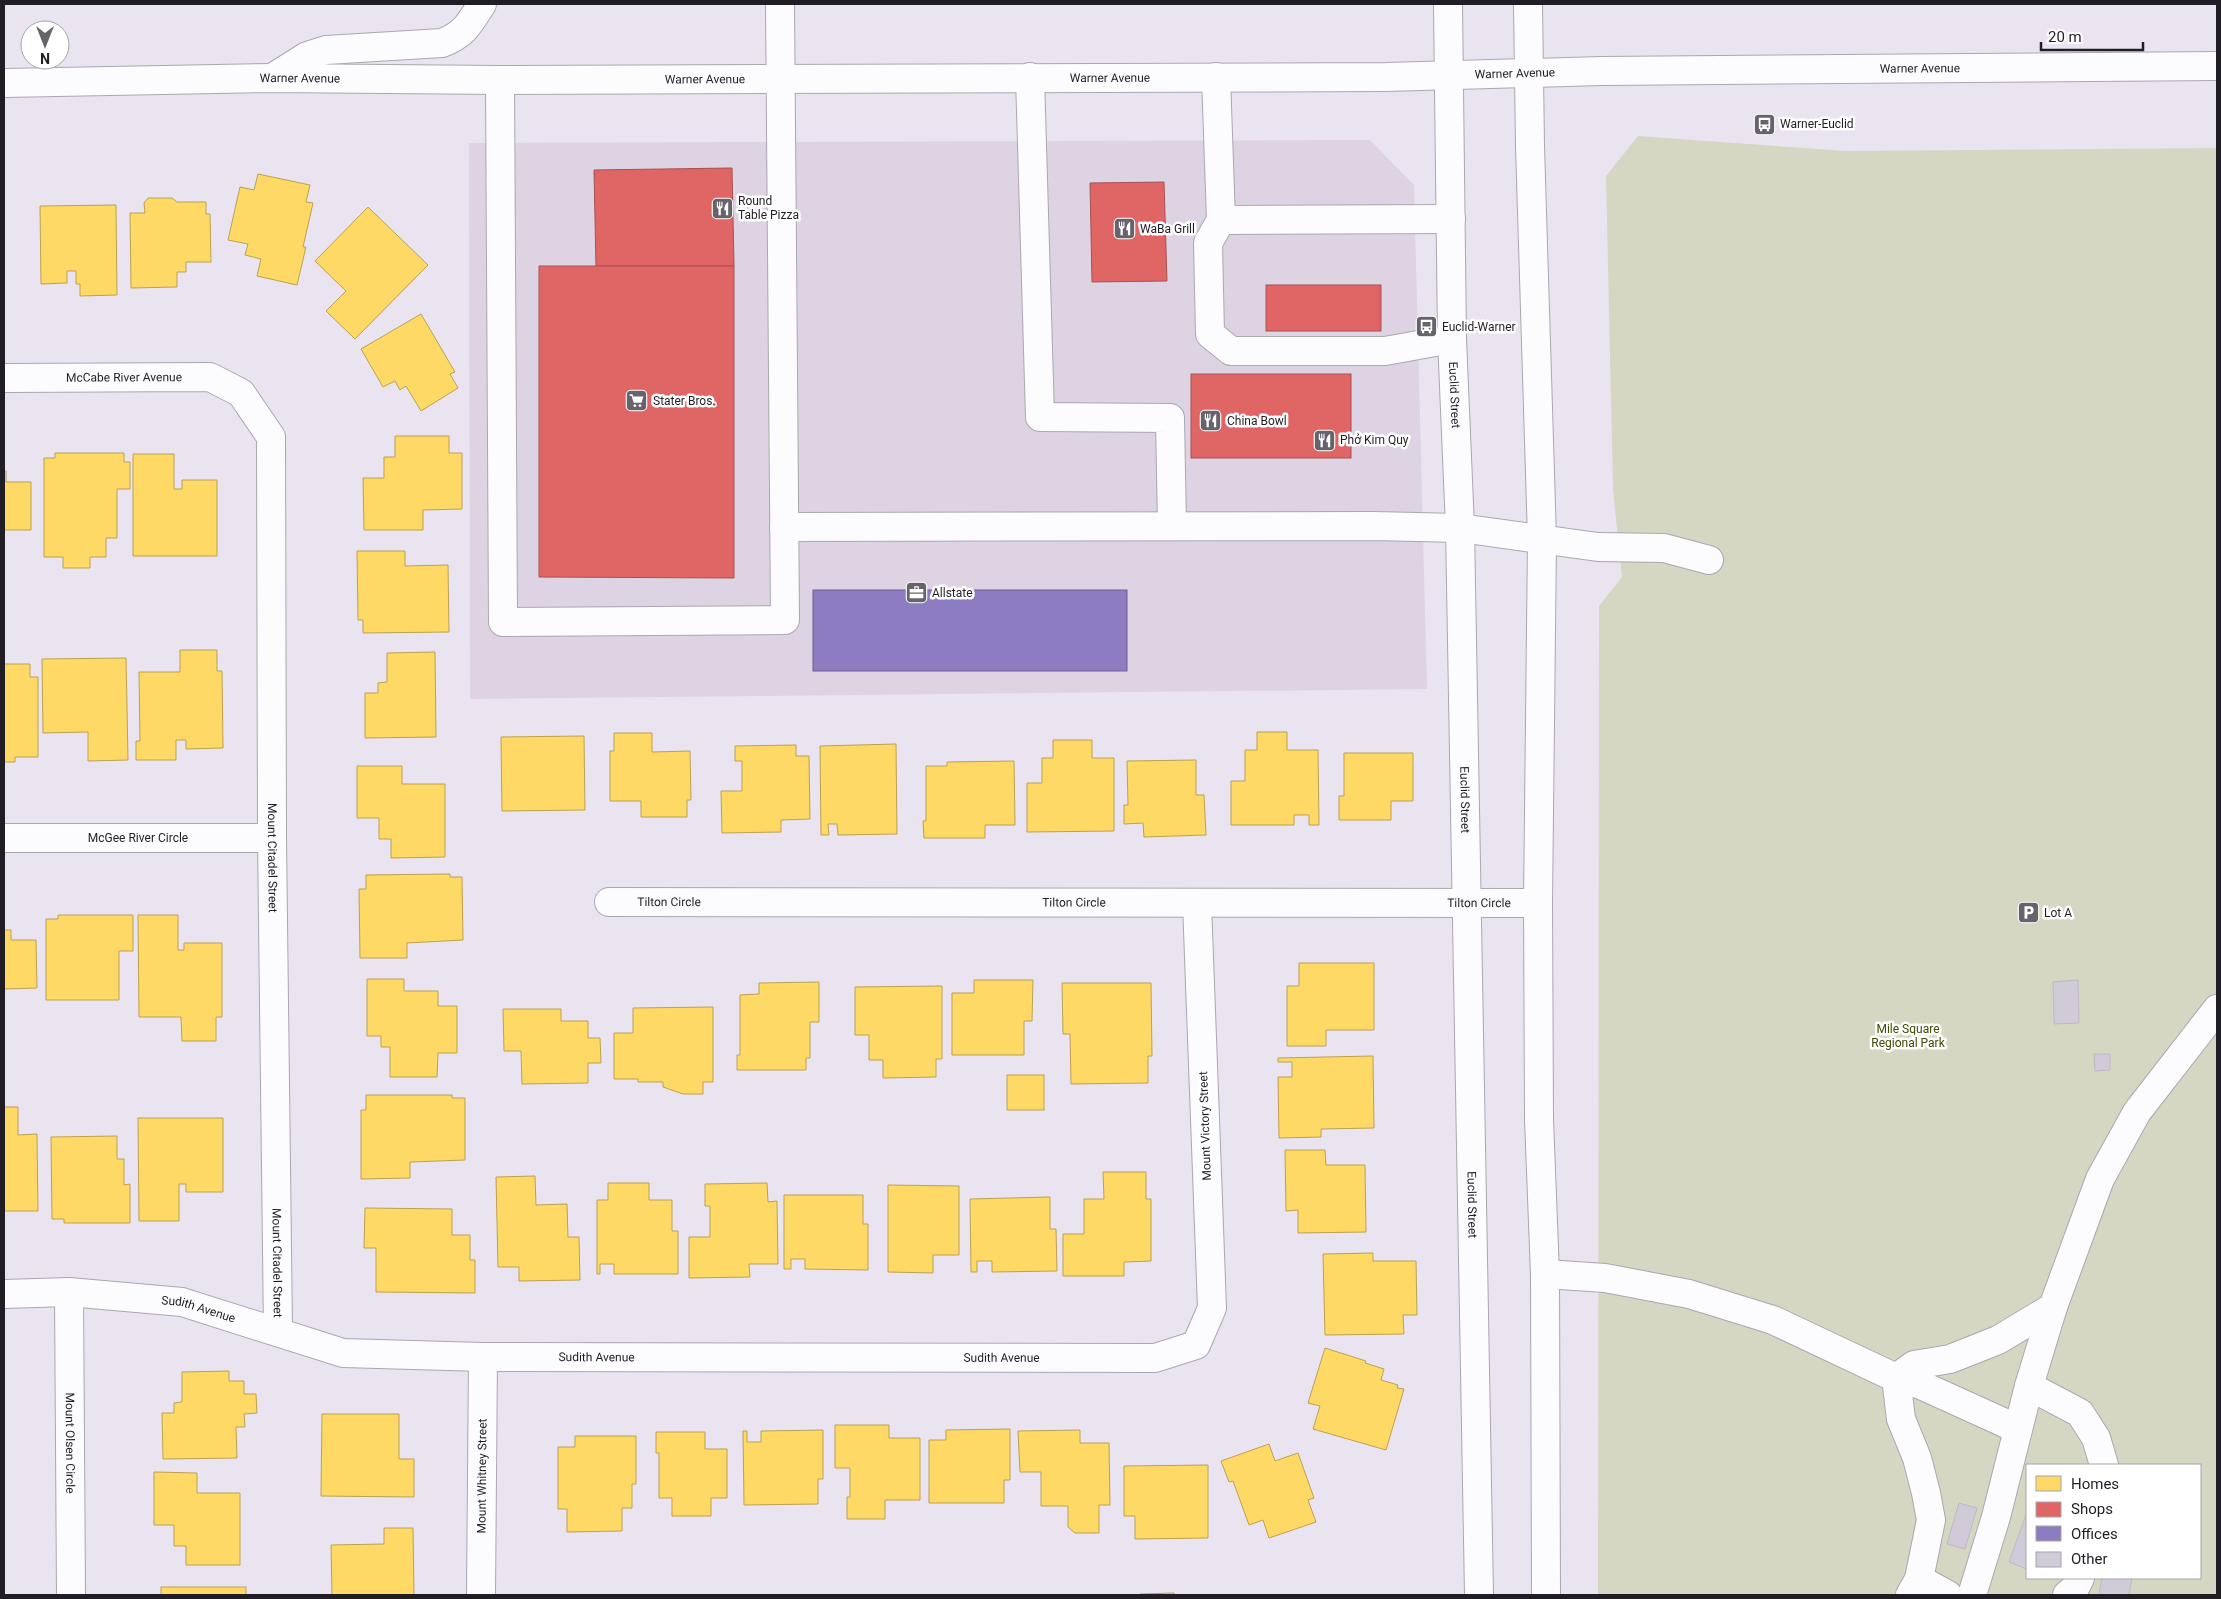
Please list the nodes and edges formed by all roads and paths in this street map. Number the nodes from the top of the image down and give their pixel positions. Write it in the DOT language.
graph roads {
  1 [pos="482,4"];
  2 [pos="780,4"];
  3 [pos="1448,4"];
  4 [pos="1528,4"];
  5 [pos="2217,66"];
  6 [pos="1530,74"];
  7 [pos="1449,75"];
  8 [pos="1030,77"];
  9 [pos="1216,77"];
  10 [pos="272,78"];
  11 [pos="780,79"];
  12 [pos="500,80"];
  13 [pos="4,83"];
  14 [pos="1451,219"];
  15 [pos="1221,220"];
  16 [pos="1452,339"];
  17 [pos="4,378"];
  18 [pos="241,393"];
  19 [pos="1172,526"];
  20 [pos="784,527"];
  21 [pos="1460,528"];
  22 [pos="1542,539"];
  23 [pos="1709,560"];
  24 [pos="4,838"];
  25 [pos="272,838"];
  26 [pos="609,902"];
  27 [pos="1197,903"];
  28 [pos="1538,903"];
  29 [pos="1466,904"];
  30 [pos="2217,1009"];
  31 [pos="1545,1274"];
  32 [pos="69,1292"];
  33 [pos="4,1294"];
  34 [pos="2053,1307"];
  35 [pos="278,1332"];
  36 [pos="1196,1345"];
  37 [pos="483,1357"];
  38 [pos="1896,1378"];
  39 [pos="2029,1386"];
  40 [pos="2018,1429"];
  41 [pos="2104,1464"];
  42 [pos="2080,1579"];
  43 [pos="1914,1587"];
  44 [pos="71,1595"];
  45 [pos="481,1595"];
  46 [pos="1479,1595"];
  47 [pos="1546,1595"];
  48 [pos="1948,1595"];
  49 [pos="1972,1595"];
  50 [pos="2067,1595"];
  1 -- 10 [label="main road"];
  2 -- 11 [label="main road"];
  3 -- 7 [label="main road, Euclid Street"];
  4 -- 6 [label="main road"];
  5 -- 6 [label="main road, Warner Avenue"];
  6 -- 7 [label="main road, Warner Avenue"];
  6 -- 22 [label="main road"];
  7 -- 9 [label="main road, Warner Avenue"];
  7 -- 14 [label="main road, Euclid Street"];
  8 -- 9 [label="main road, Warner Avenue"];
  8 -- 11 [label="main road, Warner Avenue"];
  8 -- 19 [label="main road"];
  9 -- 15 [label="main road"];
  10 -- 12 [label="main road, Warner Avenue"];
  10 -- 13 [label="main road, Warner Avenue"];
  11 -- 12 [label="main road, Warner Avenue"];
  11 -- 20 [label="main road"];
  12 -- 20 [label="main road"];
  14 -- 15 [label="main road"];
  14 -- 16 [label="main road, Euclid Street"];
  15 -- 16 [label="main road"];
  16 -- 21 [label="main road, Euclid Street"];
  17 -- 18 [label="main road, McCabe River Avenue"];
  18 -- 25 [label="main road, Mount Citadel Street"];
  19 -- 20 [label="main road"];
  19 -- 21 [label="main road"];
  21 -- 22 [label="main road"];
  21 -- 29 [label="main road, Euclid Street"];
  22 -- 23 [label="main road"];
  22 -- 28 [label="main road"];
  24 -- 25 [label="main road, McGee River Circle"];
  25 -- 35 [label="main road, Mount Citadel Street"];
  26 -- 27 [label="main road, Tilton Circle"];
  27 -- 29 [label="main road, Tilton Circle"];
  27 -- 36 [label="main road, Mount Victory Street"];
  28 -- 29 [label="main road, Tilton Circle"];
  28 -- 31 [label="main road"];
  29 -- 46 [label="main road, Euclid Street"];
  30 -- 34 [label="main road"];
  31 -- 38 [label="main road"];
  31 -- 47 [label="main road"];
  32 -- 33 [label="main road, Sudith Avenue"];
  32 -- 35 [label="main road, Sudith Avenue"];
  32 -- 44 [label="main road, Mount Olsen Circle"];
  34 -- 38 [label="main road"];
  34 -- 39 [label="main road"];
  35 -- 37 [label="main road, Sudith Avenue"];
  36 -- 37 [label="main road, Sudith Avenue"];
  37 -- 45 [label="main road, Mount Whitney Street"];
  38 -- 40 [label="main road"];
  38 -- 43 [label="main road"];
  39 -- 40 [label="main road"];
  39 -- 41 [label="main road"];
  40 -- 49 [label="main road"];
  42 -- 50 [label="main road"];
  43 -- 48 [label="main road"];
}
